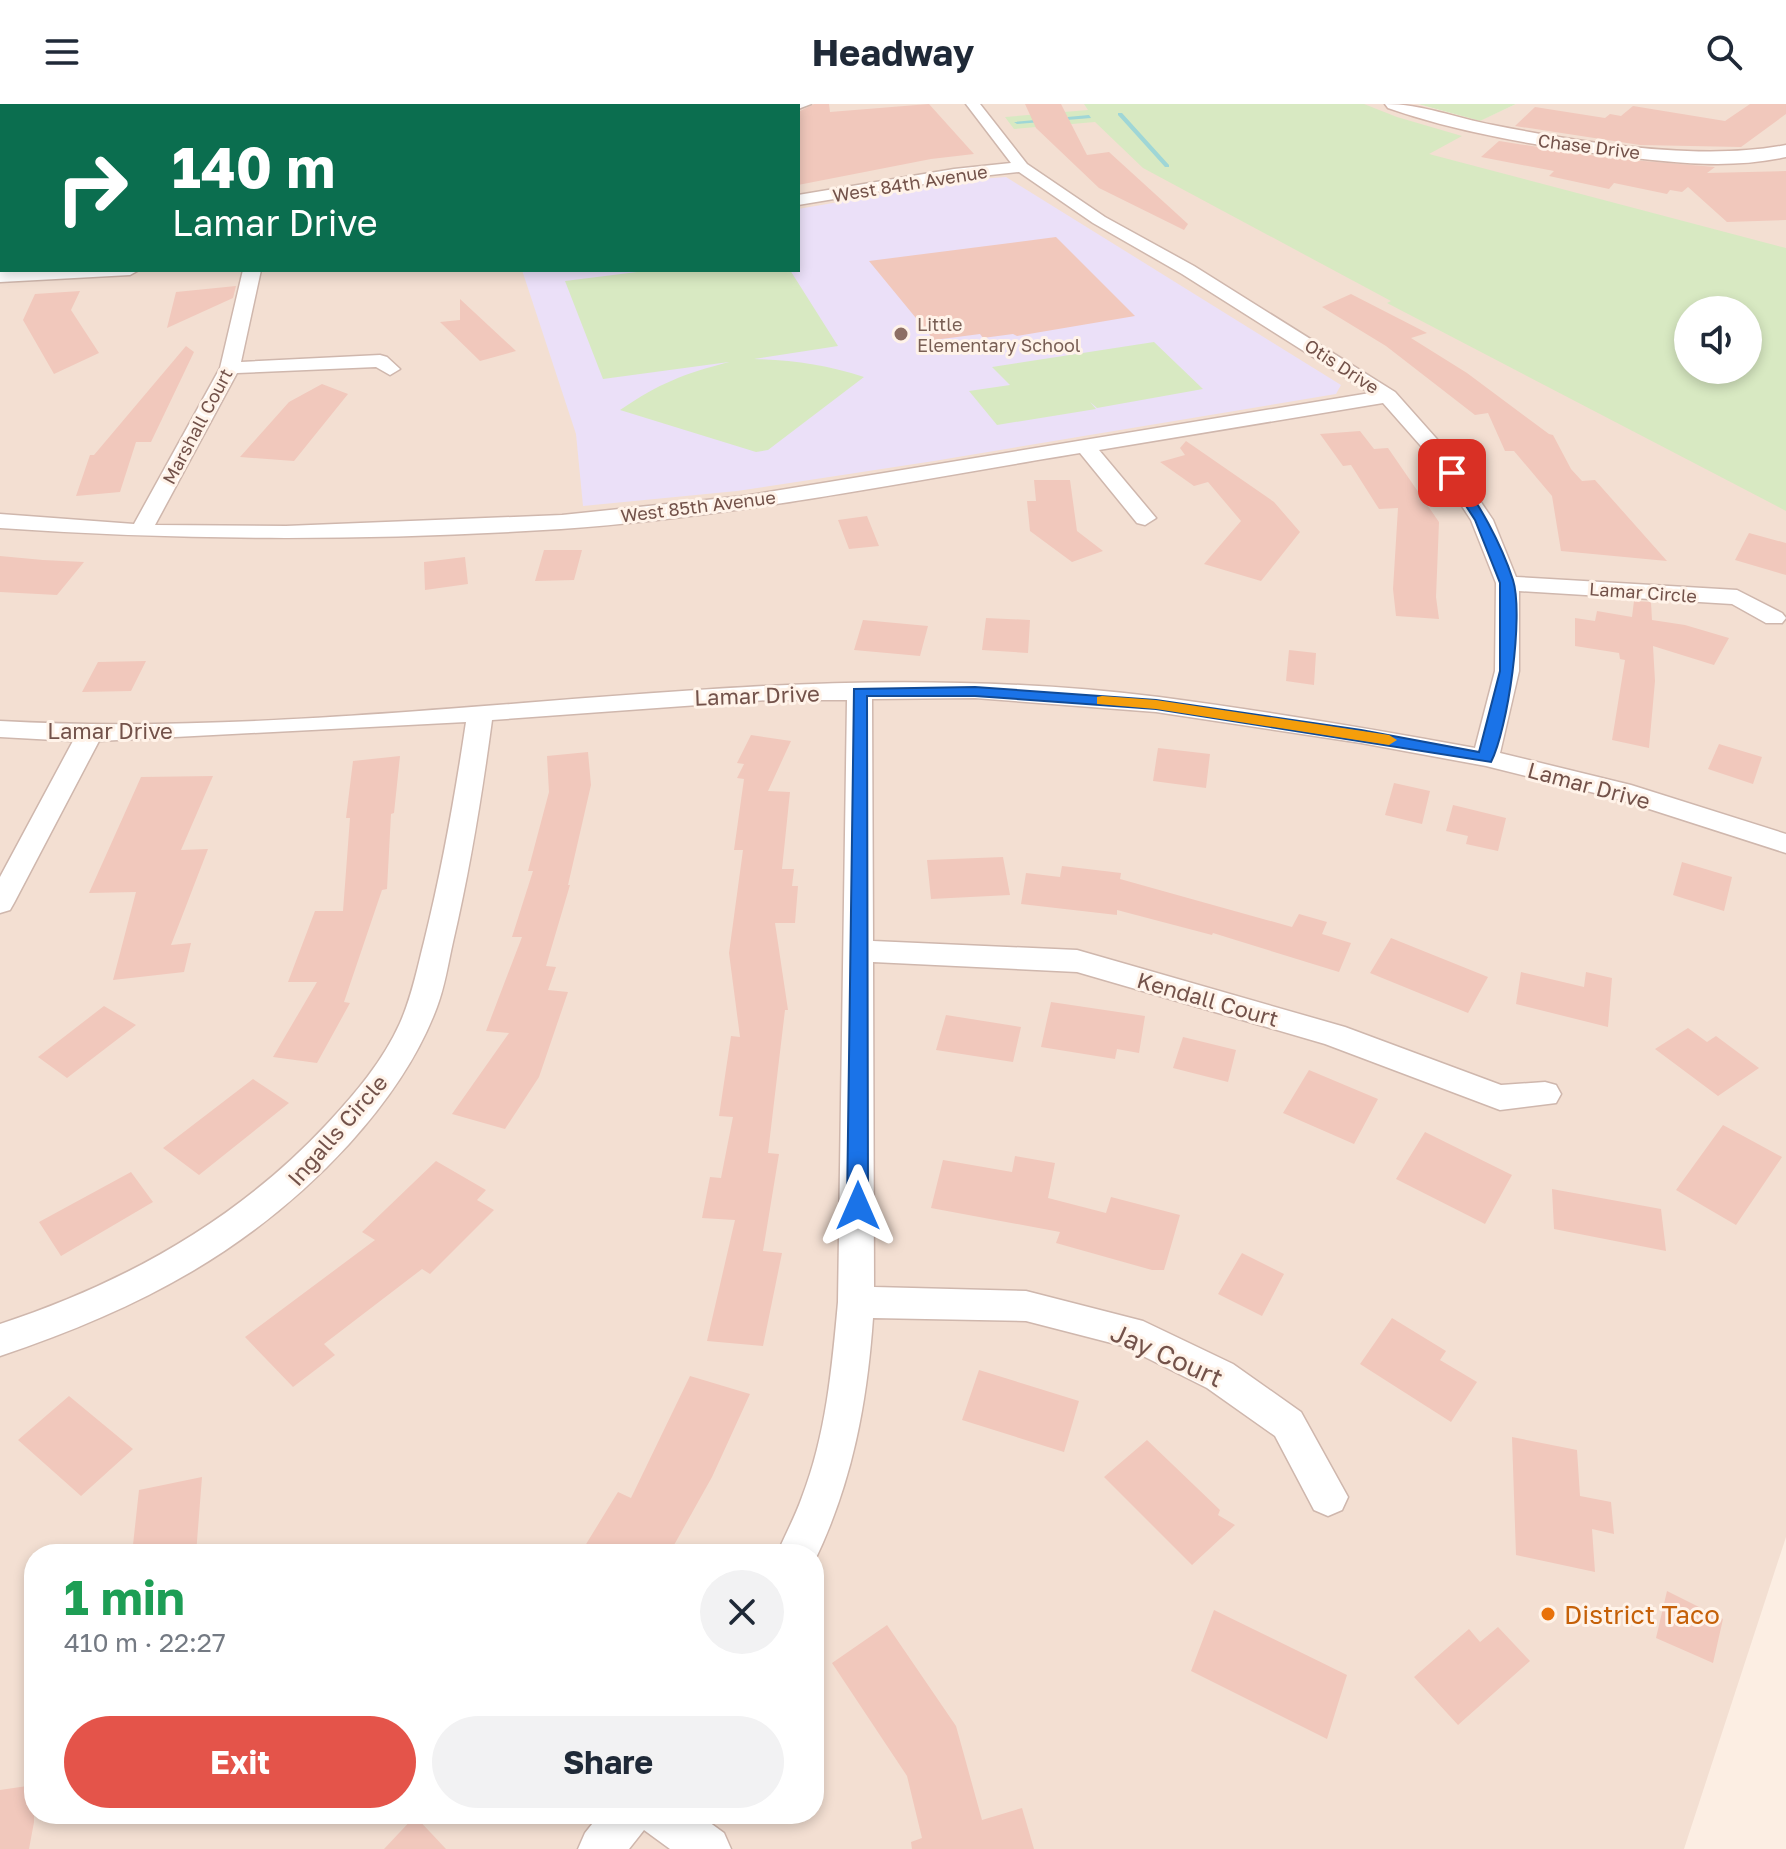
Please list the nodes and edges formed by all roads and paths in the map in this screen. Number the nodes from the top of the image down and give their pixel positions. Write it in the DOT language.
graph roads {
  1 [pos="973,104"];
  2 [pos="1395,104"];
  3 [pos="1782,155"];
  4 [pos="1022,167"];
  5 [pos="800,200"];
  6 [pos="93,272"];
  7 [pos="252,272"];
  8 [pos="0,277"];
  9 [pos="230,368"];
  10 [pos="390,369"];
  11 [pos="1388,396"];
  12 [pos="1086,447"];
  13 [pos="1145,518"];
  14 [pos="0,521"];
  15 [pos="141,531"];
  16 [pos="1507,583"];
  17 [pos="1774,618"];
  18 [pos="860,692"];
  19 [pos="480,712"];
  20 [pos="0,729"];
  21 [pos="90,734"];
  22 [pos="1486,758"];
  23 [pos="1786,844"];
  24 [pos="0,903"];
  25 [pos="860,951"];
  26 [pos="1545,1094"];
  27 [pos="856,1302"];
  28 [pos="0,1340"];
  29 [pos="1328,1497"];
  30 [pos="801,1544"];
  31 [pos="620,1824"];
  32 [pos="674,1824"];
  33 [pos="601,1849"];
  34 [pos="708,1849"];
  1 -- 4 [label="street, Otis Drive"];
  2 -- 3 [label="street, Chase Drive"];
  4 -- 5 [label="street, West 84th Avenue"];
  4 -- 11 [label="street, Otis Drive"];
  6 -- 8 [label="street"];
  7 -- 9 [label="street, Marshall Court"];
  9 -- 10 [label="street"];
  9 -- 15 [label="street, Marshall Court"];
  11 -- 12 [label="street, West 85th Avenue"];
  11 -- 16 [label="street, Otis Drive"];
  12 -- 13 [label="street"];
  12 -- 15 [label="street, West 85th Avenue"];
  14 -- 15 [label="street, West 85th Avenue"];
  16 -- 17 [label="street, Lamar Circle"];
  16 -- 22 [label="street, Otis Drive"];
  18 -- 19 [label="street, Lamar Drive"];
  18 -- 22 [label="street, Lamar Drive"];
  18 -- 25 [label="street"];
  19 -- 21 [label="street, Lamar Drive"];
  19 -- 28 [label="street, Ingalls Circle"];
  20 -- 21 [label="street, Lamar Drive"];
  21 -- 24 [label="street"];
  22 -- 23 [label="street, Lamar Drive"];
  25 -- 26 [label="street, Kendall Court"];
  25 -- 27 [label="street"];
  27 -- 29 [label="street, Jay Court"];
  27 -- 30 [label="street"];
  31 -- 33 [label="street"];
  32 -- 34 [label="street"];
}
